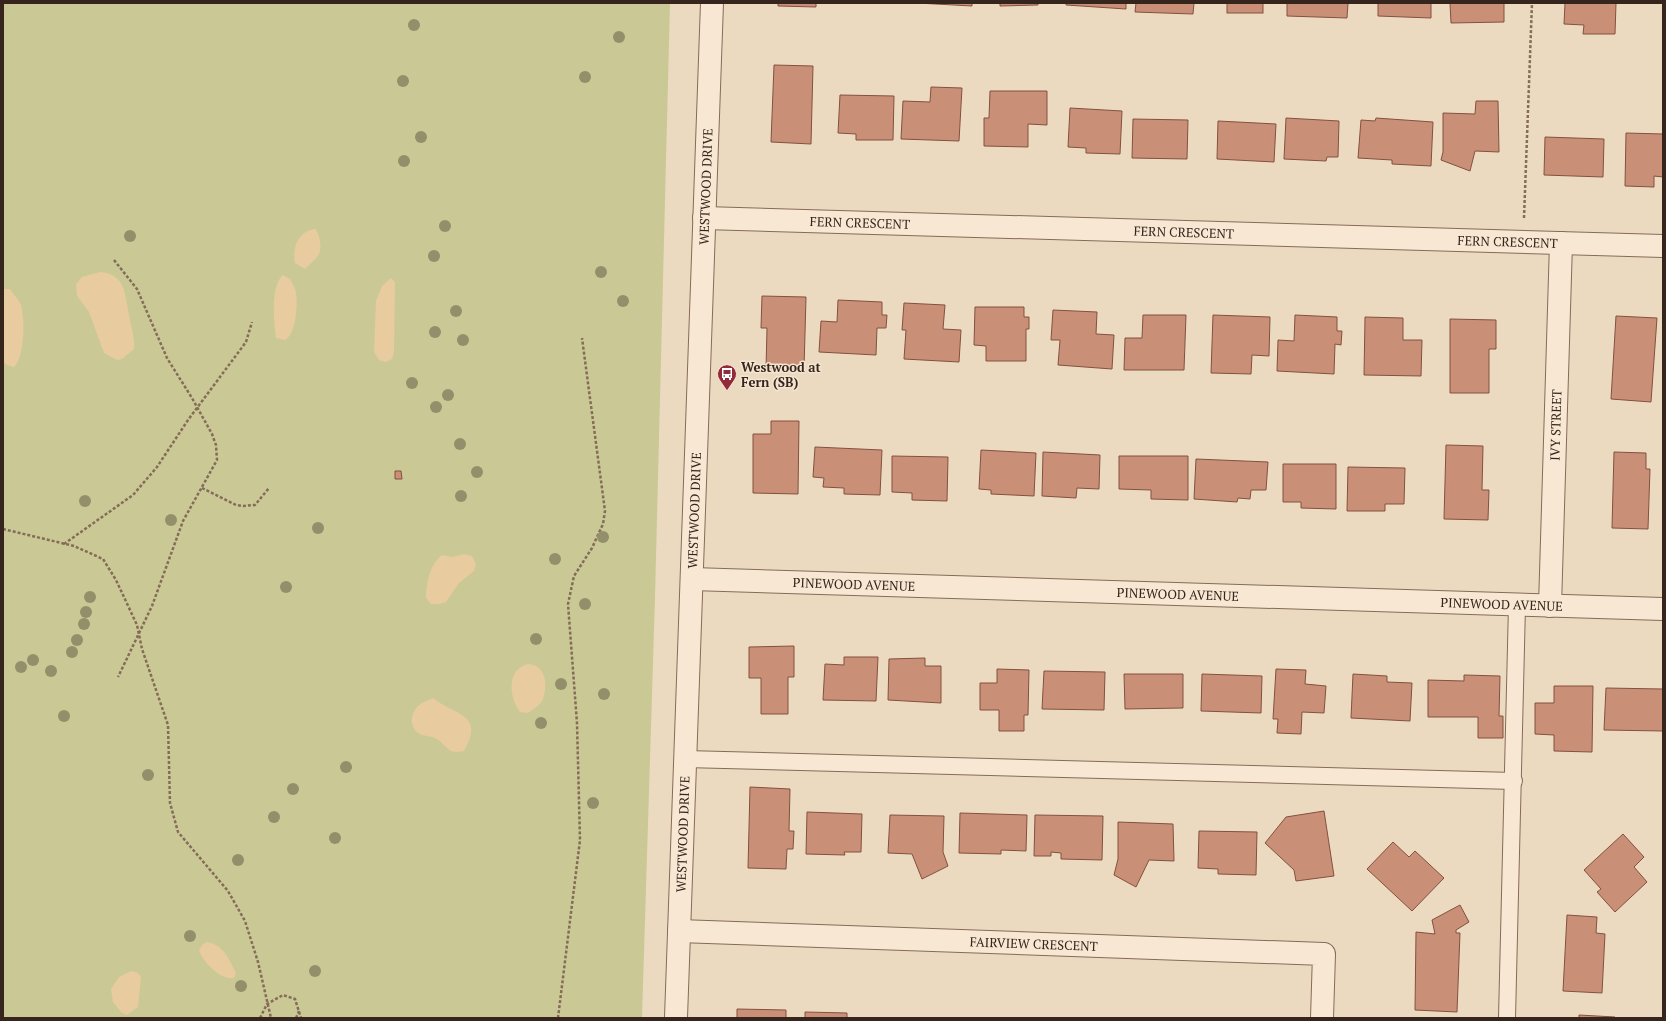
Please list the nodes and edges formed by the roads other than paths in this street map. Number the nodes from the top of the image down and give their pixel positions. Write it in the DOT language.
graph roads {
  1 [pos="712,3"];
  2 [pos="704,218"];
  3 [pos="1561,243"];
  4 [pos="1663,246"];
  5 [pos="692,579"];
  6 [pos="1516,605"];
  7 [pos="1550,606"];
  8 [pos="1663,610"];
  9 [pos="685,759"];
  10 [pos="1514,781"];
  11 [pos="679,931"];
  12 [pos="676,1018"];
  13 [pos="1322,1018"];
  14 [pos="1507,1018"];
  1 -- 2 [label="street, WESTWOOD DRIVE"];
  2 -- 3 [label="street, FERN CRESCENT"];
  2 -- 5 [label="street, WESTWOOD DRIVE"];
  3 -- 4 [label="street, FERN CRESCENT"];
  3 -- 7 [label="street, IVY STREET"];
  5 -- 6 [label="street, PINEWOOD AVENUE"];
  5 -- 9 [label="street, WESTWOOD DRIVE"];
  6 -- 7 [label="street, PINEWOOD AVENUE"];
  6 -- 10 [label="lane"];
  7 -- 8 [label="street, PINEWOOD AVENUE"];
  9 -- 10 [label="lane"];
  9 -- 11 [label="street, WESTWOOD DRIVE"];
  10 -- 14 [label="lane"];
  11 -- 12 [label="street, WESTWOOD DRIVE"];
  11 -- 13 [label="street, FAIRVIEW CRESCENT"];
}
